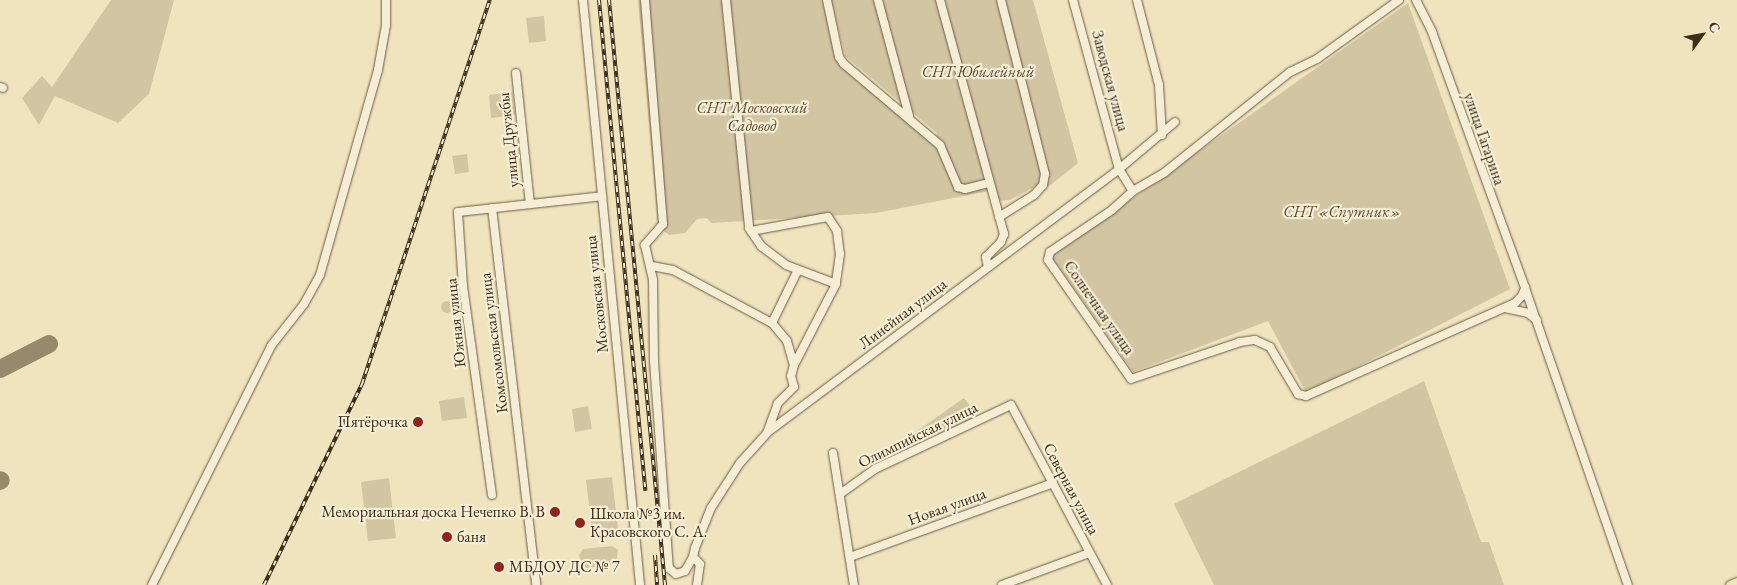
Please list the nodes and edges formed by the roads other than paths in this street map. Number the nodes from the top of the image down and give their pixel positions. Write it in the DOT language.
graph roads {
  1 [pos="386,0"];
  2 [pos="584,0"];
  3 [pos="645,0"];
  4 [pos="726,0"];
  5 [pos="827,0"];
  6 [pos="878,0"];
  7 [pos="940,0"];
  8 [pos="1001,0"];
  9 [pos="1074,0"];
  10 [pos="1137,0"];
  11 [pos="1399,0"];
  12 [pos="1416,0"];
  13 [pos="516,73"];
  14 [pos="908,116"];
  15 [pos="1175,122"];
  16 [pos="1162,135"];
  17 [pos="1119,169"];
  18 [pos="989,183"];
  19 [pos="1133,191"];
  20 [pos="602,196"];
  21 [pos="530,204"];
  22 [pos="492,208"];
  23 [pos="999,217"];
  24 [pos="751,231"];
  25 [pos="652,266"];
  26 [pos="988,267"];
  27 [pos="798,270"];
  28 [pos="836,284"];
  29 [pos="1525,288"];
  30 [pos="1504,308"];
  31 [pos="1537,321"];
  32 [pos="772,323"];
  33 [pos="794,365"];
  34 [pos="1011,405"];
  35 [pos="768,432"];
  36 [pos="833,453"];
  37 [pos="1053,483"];
  38 [pos="492,494"];
  39 [pos="840,494"];
  40 [pos="1090,553"];
  41 [pos="850,557"];
  42 [pos="695,560"];
  43 [pos="682,573"];
  44 [pos="1737,582"];
  45 [pos="152,585"];
  46 [pos="536,585"];
  47 [pos="640,585"];
  48 [pos="696,585"];
  49 [pos="854,585"];
  50 [pos="1002,585"];
  51 [pos="1107,585"];
  52 [pos="1628,585"];
  53 [pos="1730,585"];
  1 -- 45 [label="street"];
  2 -- 20 [label="street, Московская улица"];
  3 -- 25 [label="street"];
  4 -- 24 [label="street"];
  5 -- 14 [label="street"];
  6 -- 14 [label="street"];
  7 -- 18 [label="street"];
  8 -- 23 [label="street"];
  9 -- 17 [label="street, Заводская улица"];
  10 -- 16 [label="street"];
  11 -- 19 [label="street"];
  12 -- 29 [label="street, улица Гагарина"];
  13 -- 21 [label="street, улица Дружбы"];
  14 -- 18 [label="street"];
  15 -- 16 [label="street, Линейная улица"];
  16 -- 17 [label="street, Линейная улица"];
  17 -- 19 [label="street, Заводская улица"];
  17 -- 26 [label="street, Линейная улица"];
  18 -- 23 [label="street"];
  19 -- 30 [label="street, Солнечная улица"];
  20 -- 21 [label="street"];
  20 -- 47 [label="street, Московская улица"];
  21 -- 22 [label="street"];
  22 -- 38 [label="street, Южная улица"];
  22 -- 46 [label="street, Комсомольская улица"];
  23 -- 26 [label="street"];
  24 -- 27 [label="street"];
  24 -- 28 [label="street"];
  25 -- 32 [label="street"];
  25 -- 43 [label="street"];
  26 -- 35 [label="street, Линейная улица"];
  27 -- 28 [label="street"];
  27 -- 32 [label="street"];
  28 -- 33 [label="street"];
  29 -- 30 [label="street"];
  29 -- 31 [label="street, улица Гагарина"];
  30 -- 31 [label="street"];
  31 -- 52 [label="street, улица Гагарина"];
  32 -- 33 [label="street"];
  33 -- 35 [label="street"];
  34 -- 37 [label="street, Северная улица"];
  34 -- 39 [label="street, Олимпийская улица"];
  35 -- 42 [label="street, Линейная улица"];
  36 -- 39 [label="street"];
  37 -- 40 [label="street, Северная улица"];
  37 -- 41 [label="street, Новая улица"];
  39 -- 41 [label="street"];
  40 -- 50 [label="street"];
  40 -- 51 [label="street, Северная улица"];
  41 -- 49 [label="street"];
  42 -- 43 [label="street"];
  42 -- 48 [label="street"];
  43 -- 48 [label="street"];
  44 -- 53 [label="main road"];
}
